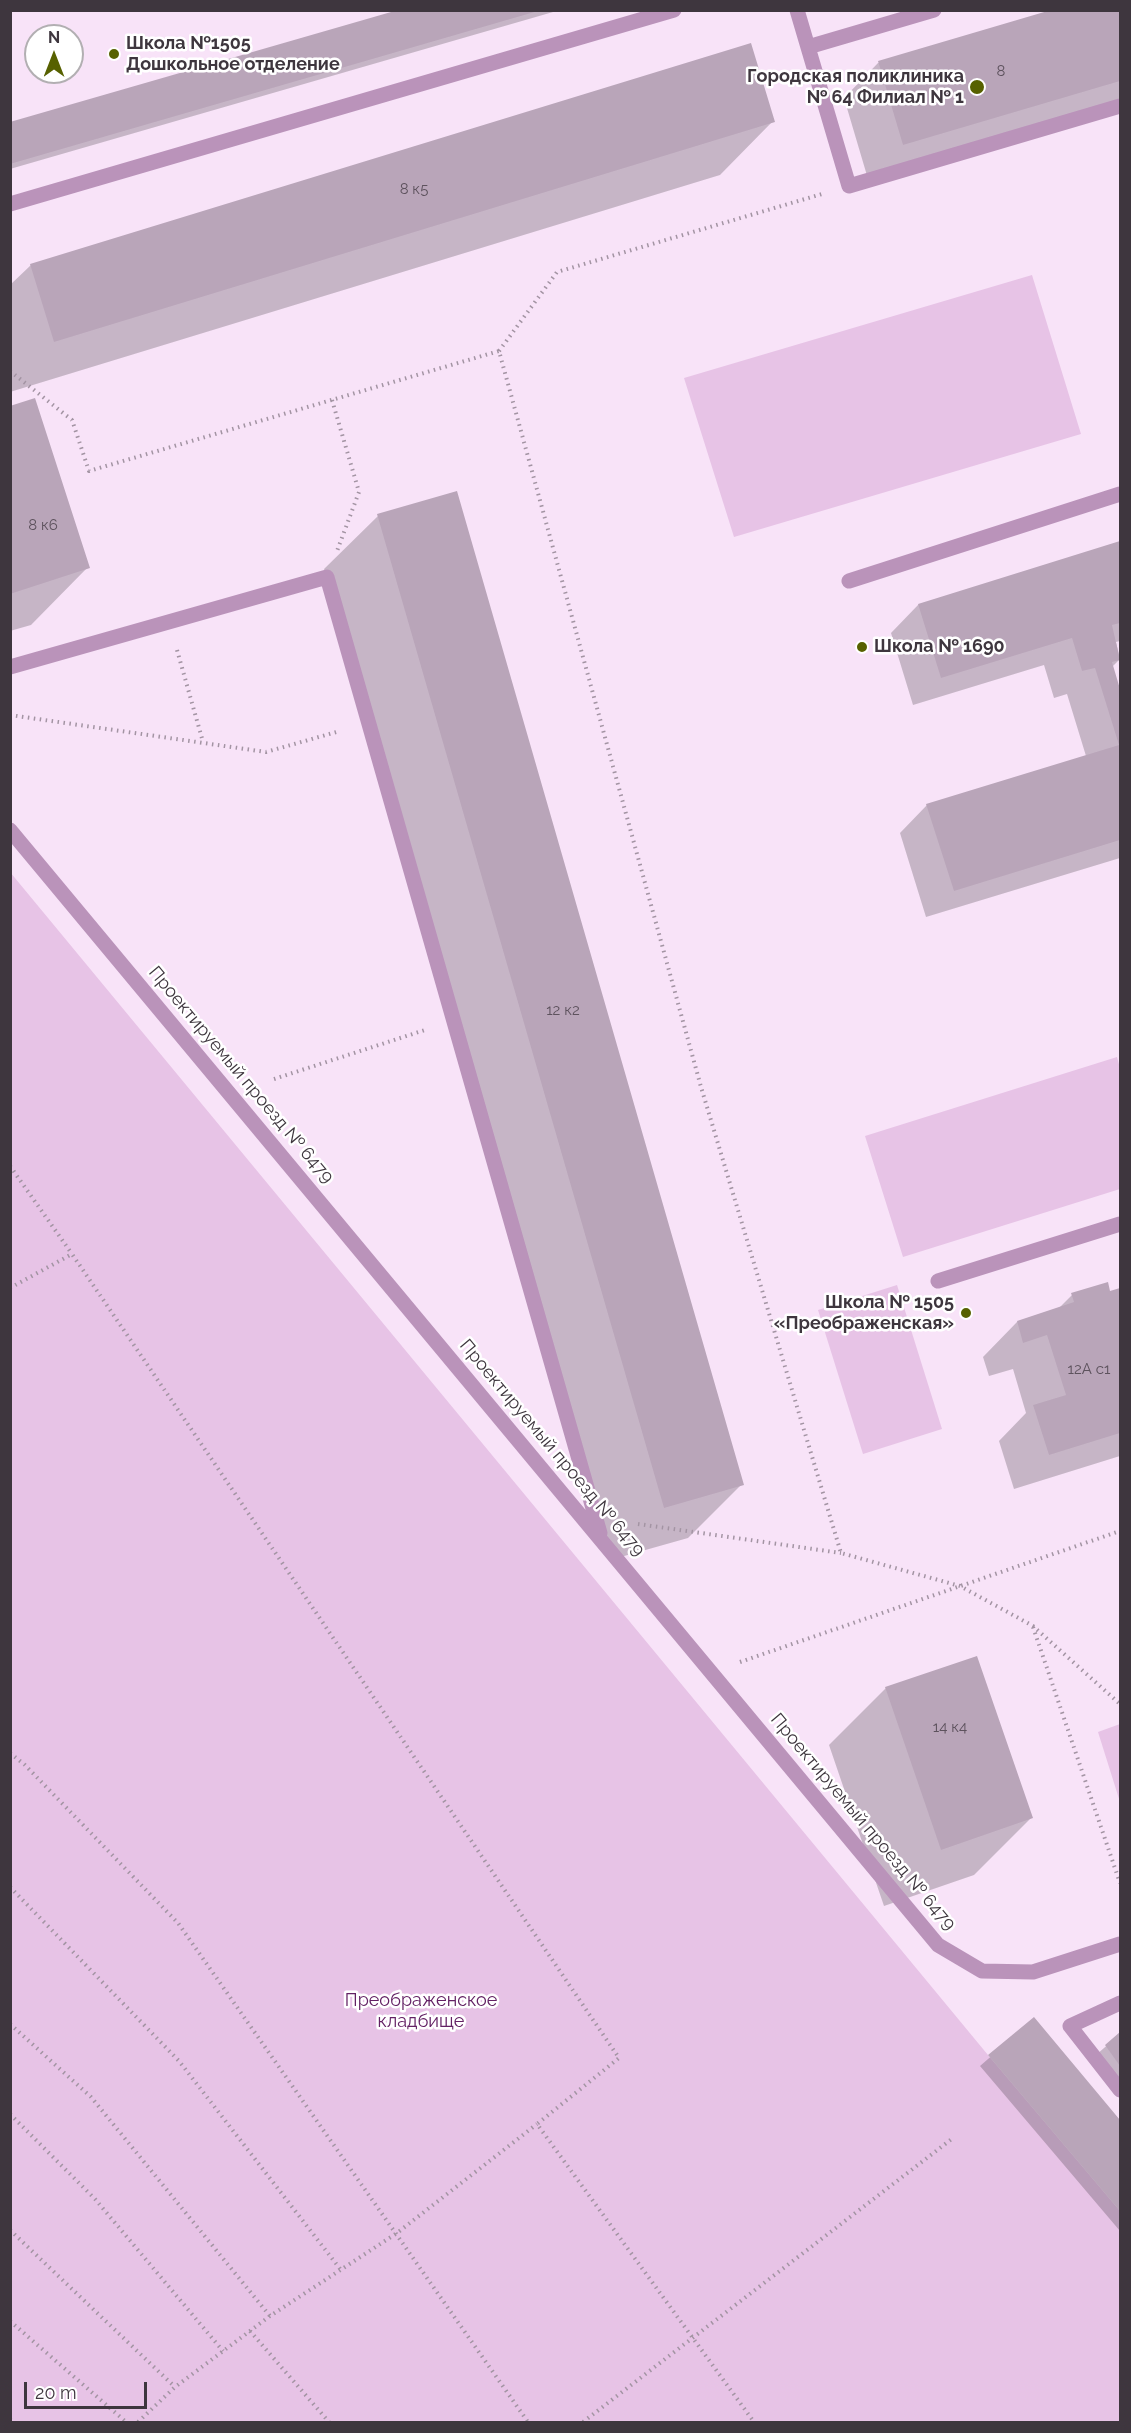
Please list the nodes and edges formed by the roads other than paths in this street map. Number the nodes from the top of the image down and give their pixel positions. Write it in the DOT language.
graph roads {
  1 [pos="674,10"];
  2 [pos="797,10"];
  3 [pos="934,10"];
  4 [pos="808,47"];
  5 [pos="1120,106"];
  6 [pos="10,204"];
  7 [pos="1120,495"];
  8 [pos="849,581"];
  9 [pos="10,667"];
  10 [pos="10,830"];
  11 [pos="1120,1224"];
  12 [pos="938,1281"];
  13 [pos="602,1538"];
  14 [pos="1120,1944"];
  15 [pos="1120,2003"];
  16 [pos="1120,2090"];
  1 -- 6 [label="street"];
  2 -- 4 [label="street"];
  3 -- 4 [label="street"];
  4 -- 5 [label="street"];
  7 -- 8 [label="street"];
  9 -- 13 [label="street"];
  10 -- 13 [label="street, Проектируемый проезд № 6479"];
  11 -- 12 [label="street"];
  13 -- 14 [label="street, Проектируемый проезд № 6479"];
  15 -- 16 [label="street"];
}
